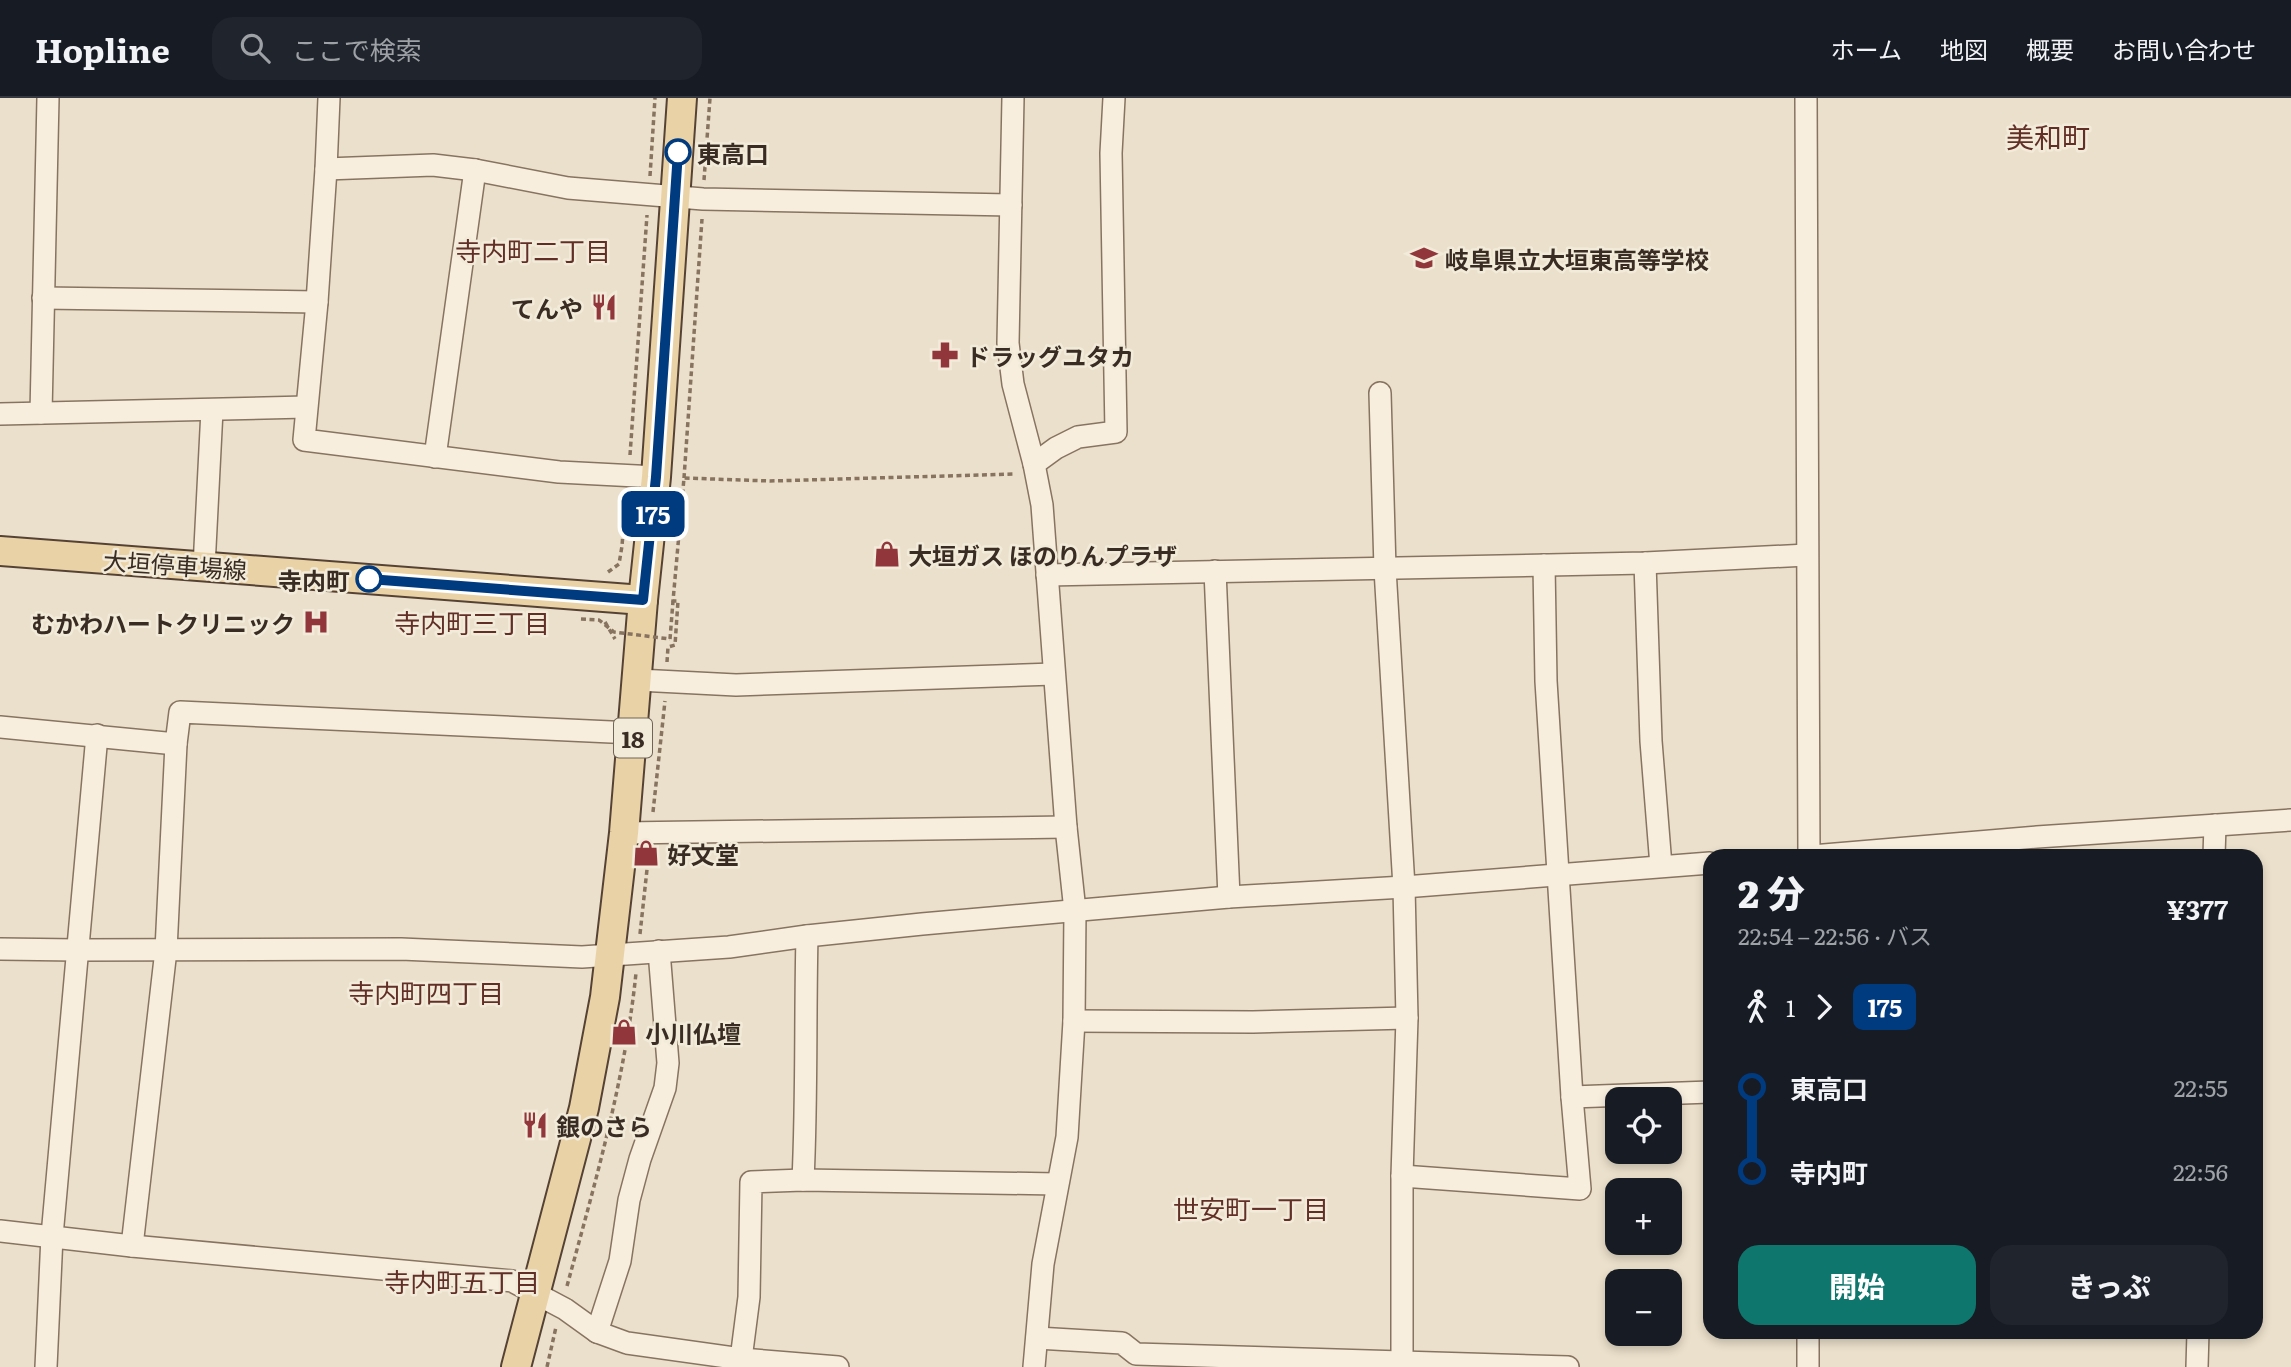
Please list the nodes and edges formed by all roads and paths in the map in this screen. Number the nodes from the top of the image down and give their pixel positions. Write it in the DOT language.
graph roads {
  1 [pos="48,98"];
  2 [pos="328,98"];
  3 [pos="655,98"];
  4 [pos="682,98"];
  5 [pos="710,98"];
  6 [pos="1013,98"];
  7 [pos="1114,98"];
  8 [pos="1806,98"];
  9 [pos="326,169"];
  10 [pos="475,170"];
  11 [pos="662,195"];
  12 [pos="703,199"];
  13 [pos="1012,205"];
  14 [pos="43,298"];
  15 [pos="317,302"];
  16 [pos="1380,393"];
  17 [pos="306,407"];
  18 [pos="212,410"];
  19 [pos="41,413"];
  20 [pos="0,414"];
  21 [pos="435,457"];
  22 [pos="1034,464"];
  23 [pos="627,477"];
  24 [pos="670,478"];
  25 [pos="0,551"];
  26 [pos="1807,555"];
  27 [pos="1645,563"];
  28 [pos="1544,565"];
  29 [pos="204,567"];
  30 [pos="1385,569"];
  31 [pos="1215,571"];
  32 [pos="1047,575"];
  33 [pos="606,580"];
  34 [pos="643,600"];
  35 [pos="673,601"];
  36 [pos="603,617"];
  37 [pos="580,619"];
  38 [pos="616,641"];
  39 [pos="1054,674"];
  40 [pos="638,680"];
  41 [pos="667,682"];
  42 [pos="0,727"];
  43 [pos="633,733"];
  44 [pos="97,735"];
  45 [pos="176,744"];
  46 [pos="2291,820"];
  47 [pos="2215,825"];
  48 [pos="1066,827"];
  49 [pos="637,832"];
  50 [pos="1811,849"];
  51 [pos="1902,849"];
  52 [pos="2214,849"];
  53 [pos="1703,863"];
  54 [pos="1661,866"];
  55 [pos="1557,875"];
  56 [pos="1404,887"];
  57 [pos="1229,897"];
  58 [pos="1075,911"];
  59 [pos="807,936"];
  60 [pos="0,949"];
  61 [pos="77,950"];
  62 [pos="166,950"];
  63 [pos="649,952"];
  64 [pos="610,955"];
  65 [pos="1407,1018"];
  66 [pos="1074,1021"];
  67 [pos="1703,1092"];
  68 [pos="1572,1097"];
  69 [pos="1402,1176"];
  70 [pos="803,1180"];
  71 [pos="1057,1184"];
  72 [pos="0,1231"];
  73 [pos="52,1236"];
  74 [pos="132,1246"];
  75 [pos="535,1292"];
  76 [pos="561,1307"];
  77 [pos="597,1332"];
  78 [pos="1037,1338"];
  79 [pos="1808,1339"];
  80 [pos="2198,1339"];
  81 [pos="741,1359"];
  82 [pos="1402,1362"];
  83 [pos="1283,1363"];
  84 [pos="46,1367"];
  85 [pos="516,1367"];
  86 [pos="547,1367"];
  87 [pos="838,1367"];
  88 [pos="1034,1367"];
  89 [pos="1568,1367"];
  90 [pos="1808,1367"];
  91 [pos="2197,1367"];
  1 -- 14 [label="street"];
  2 -- 9 [label="street"];
  3 -- 11 [label="path"];
  4 -- 11 [label="main road, 18"];
  5 -- 12 [label="path"];
  6 -- 13 [label="street"];
  7 -- 22 [label="street"];
  8 -- 26 [label="street"];
  9 -- 10 [label="street"];
  9 -- 15 [label="street"];
  10 -- 11 [label="street"];
  10 -- 21 [label="street"];
  11 -- 12 [label="street"];
  11 -- 23 [label="path"];
  11 -- 24 [label="main road, 18"];
  12 -- 13 [label="street"];
  12 -- 24 [label="path"];
  13 -- 22 [label="street"];
  14 -- 15 [label="street"];
  14 -- 19 [label="street"];
  15 -- 17 [label="street"];
  16 -- 30 [label="street"];
  17 -- 18 [label="street"];
  17 -- 21 [label="street"];
  18 -- 19 [label="street"];
  18 -- 29 [label="street"];
  19 -- 20 [label="street"];
  21 -- 23 [label="street"];
  22 -- 24 [label="path"];
  22 -- 32 [label="street"];
  23 -- 24 [label="street"];
  23 -- 33 [label="path"];
  24 -- 34 [label="main road, 18"];
  24 -- 35 [label="path"];
  25 -- 29 [label="main road, 大垣停車場線"];
  26 -- 27 [label="street"];
  26 -- 50 [label="street"];
  27 -- 28 [label="street"];
  27 -- 54 [label="street"];
  28 -- 30 [label="street"];
  28 -- 55 [label="street"];
  29 -- 34 [label="main road, 大垣停車場線"];
  30 -- 31 [label="street"];
  30 -- 56 [label="street"];
  31 -- 32 [label="street"];
  31 -- 57 [label="street"];
  32 -- 39 [label="street"];
  34 -- 40 [label="main road, 18"];
  35 -- 37 [label="path, bridge"];
  35 -- 41 [label="path"];
  36 -- 38 [label="path"];
  39 -- 41 [label="street"];
  39 -- 48 [label="street"];
  40 -- 41 [label="street"];
  40 -- 43 [label="main road, 18"];
  41 -- 49 [label="path"];
  42 -- 44 [label="street"];
  43 -- 45 [label="street"];
  43 -- 49 [label="main road, 18"];
  44 -- 45 [label="street"];
  44 -- 61 [label="street"];
  45 -- 62 [label="street"];
  46 -- 47 [label="street"];
  47 -- 51 [label="street"];
  47 -- 52 [label="street"];
  48 -- 49 [label="street"];
  48 -- 58 [label="street"];
  49 -- 63 [label="path"];
  49 -- 64 [label="main road, 18"];
  53 -- 54 [label="street"];
  54 -- 55 [label="street"];
  55 -- 56 [label="street"];
  55 -- 68 [label="street"];
  56 -- 57 [label="street"];
  56 -- 65 [label="street"];
  57 -- 58 [label="street"];
  58 -- 59 [label="street"];
  58 -- 66 [label="street"];
  59 -- 63 [label="street"];
  59 -- 70 [label="street"];
  60 -- 61 [label="street"];
  61 -- 62 [label="street"];
  61 -- 73 [label="street"];
  62 -- 64 [label="street"];
  62 -- 74 [label="street"];
  63 -- 64 [label="street"];
  63 -- 76 [label="path"];
  63 -- 77 [label="street"];
  64 -- 75 [label="main road, 18"];
  65 -- 66 [label="street"];
  65 -- 69 [label="street"];
  66 -- 71 [label="street"];
  67 -- 68 [label="street"];
  68 -- 69 [label="street"];
  69 -- 82 [label="street"];
  70 -- 71 [label="street"];
  70 -- 81 [label="street"];
  71 -- 78 [label="street"];
  72 -- 73 [label="street"];
  73 -- 74 [label="street"];
  73 -- 84 [label="street"];
  74 -- 75 [label="street"];
  75 -- 76 [label="street"];
  75 -- 85 [label="main road, 18"];
  76 -- 77 [label="street"];
  76 -- 86 [label="path"];
  77 -- 81 [label="street"];
  78 -- 83 [label="street"];
  78 -- 88 [label="street"];
  79 -- 90 [label="street"];
  80 -- 91 [label="street"];
  81 -- 87 [label="street"];
  82 -- 83 [label="street"];
  82 -- 89 [label="street"];
}
